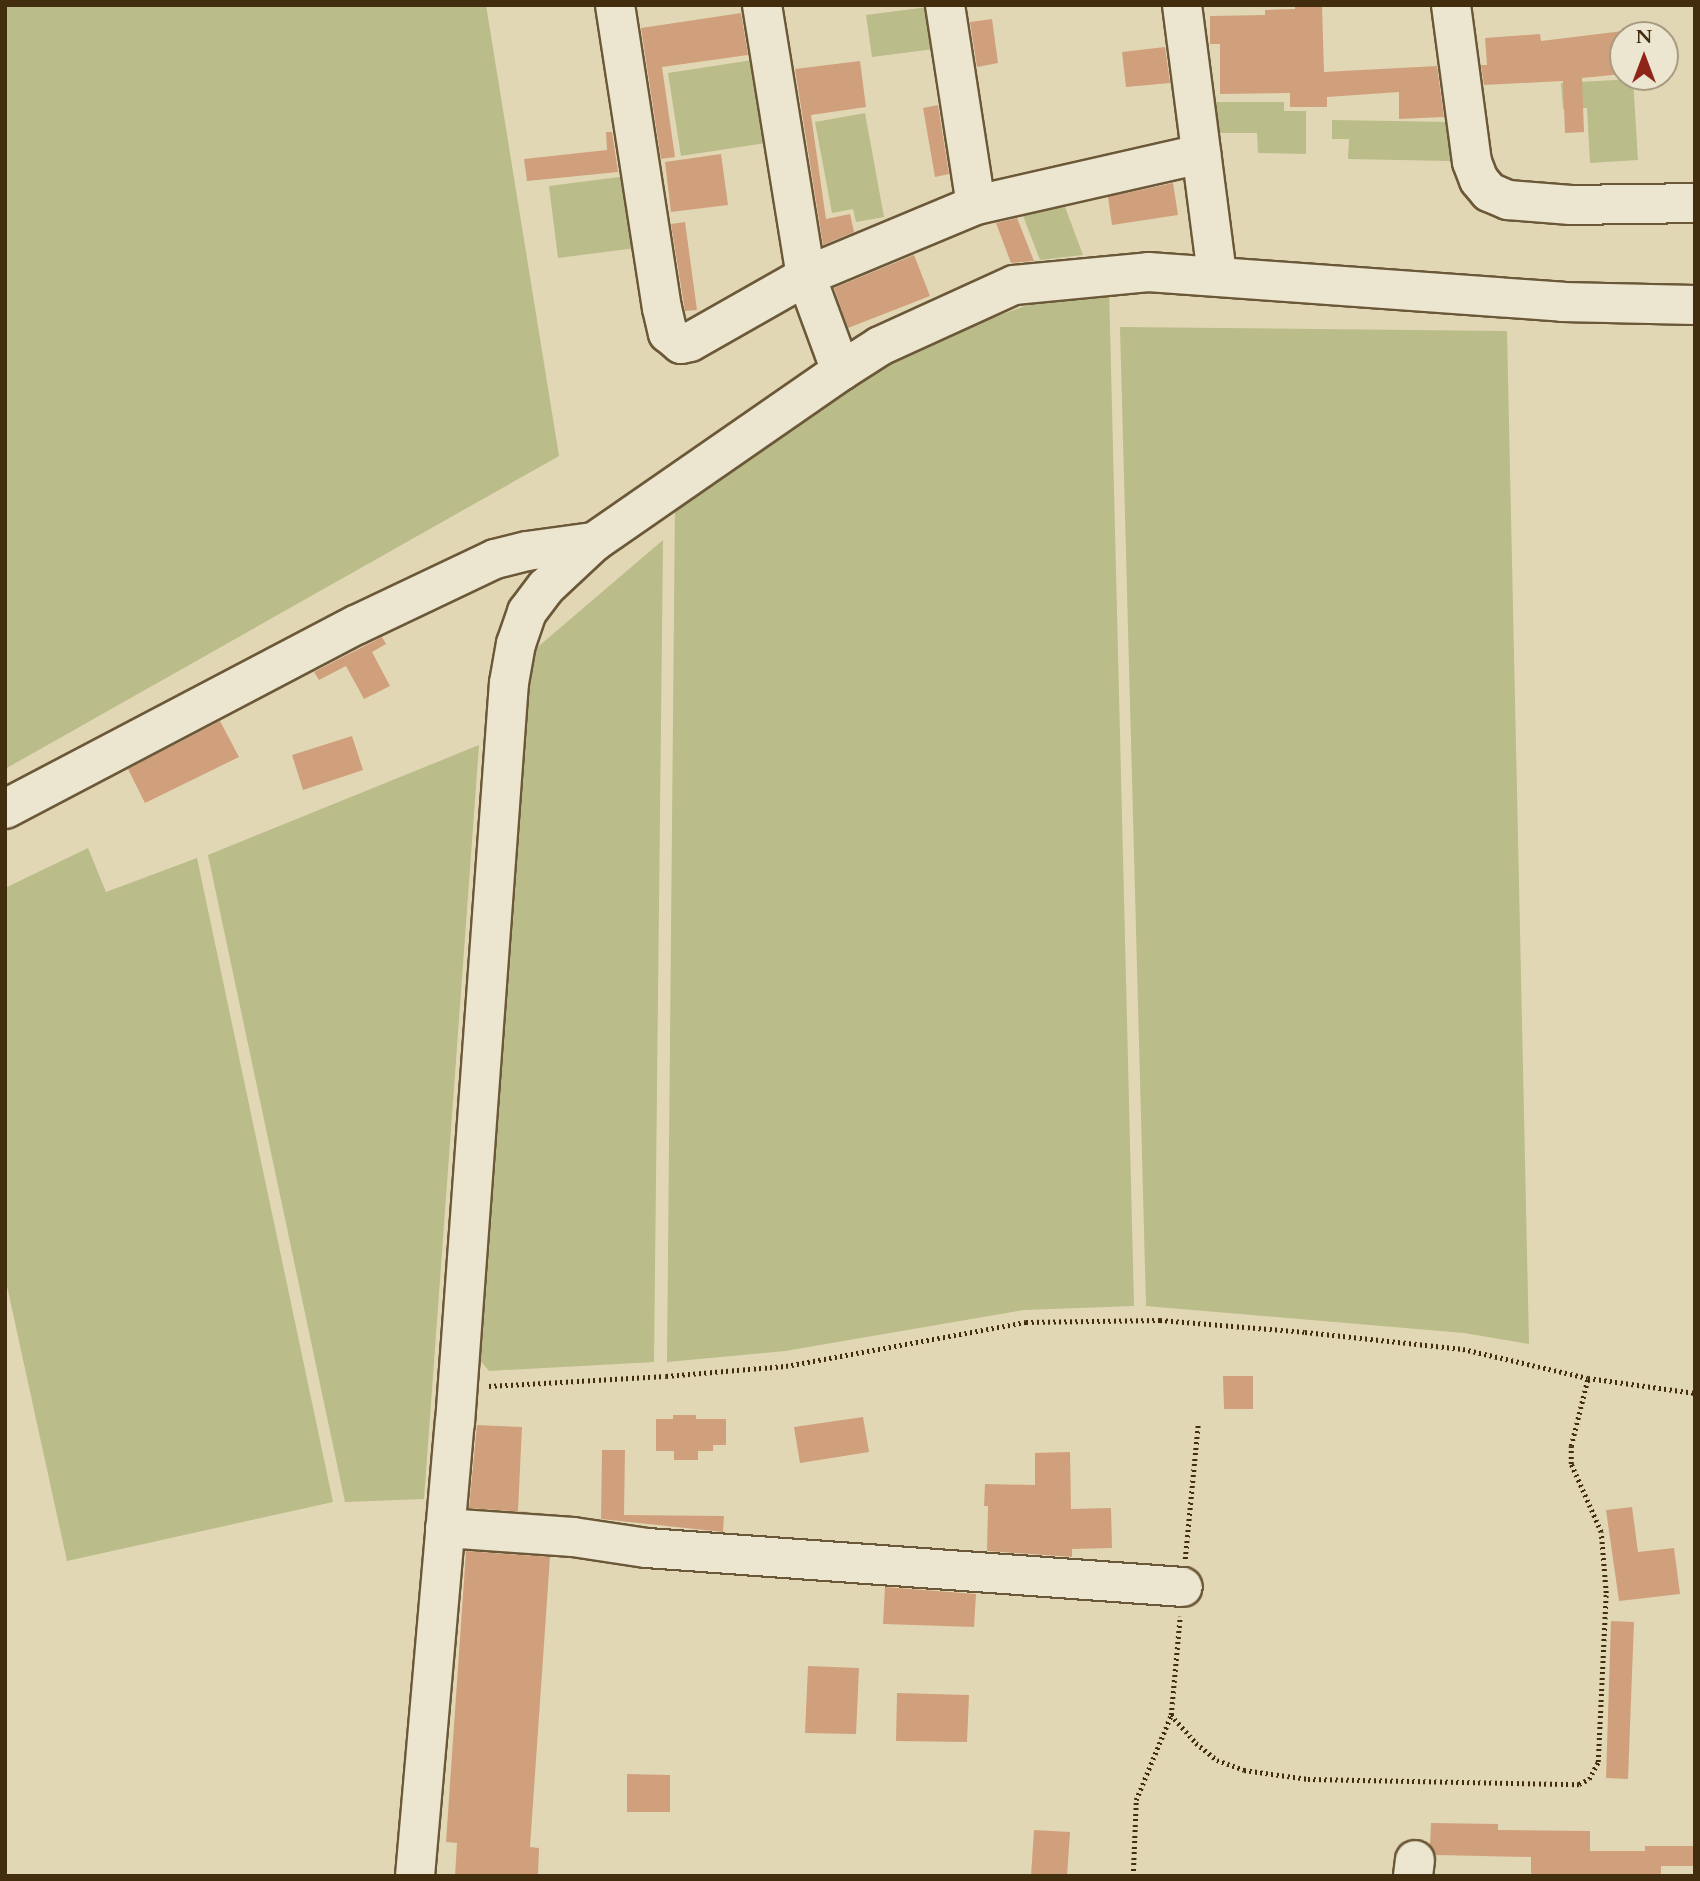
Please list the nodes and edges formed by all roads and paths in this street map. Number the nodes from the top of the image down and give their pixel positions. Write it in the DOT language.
graph roads {
  1 [pos="615,5"];
  2 [pos="762,5"];
  3 [pos="945,5"];
  4 [pos="1182,5"];
  5 [pos="1451,5"];
  6 [pos="1201,154"];
  7 [pos="1695,203"];
  8 [pos="975,205"];
  9 [pos="806,276"];
  10 [pos="1217,276"];
  11 [pos="1695,305"];
  12 [pos="841,371"];
  13 [pos="594,542"];
  14 [pos="5,809"];
  15 [pos="1588,1378"];
  16 [pos="457,1389"];
  17 [pos="1695,1393"];
  18 [pos="1198,1424"];
  19 [pos="445,1528"];
  20 [pos="1183,1587"];
  21 [pos="1171,1715"];
  22 [pos="415,1876"];
  23 [pos="1133,1876"];
  1 -- 9 [label="lane"];
  2 -- 9 [label="lane"];
  3 -- 8 [label="lane"];
  4 -- 6 [label="lane"];
  5 -- 7 [label="lane"];
  6 -- 8 [label="lane"];
  6 -- 10 [label="lane"];
  8 -- 9 [label="lane"];
  9 -- 12 [label="lane"];
  10 -- 11 [label="lane"];
  10 -- 12 [label="lane"];
  12 -- 13 [label="lane"];
  13 -- 14 [label="lane"];
  13 -- 16 [label="lane"];
  15 -- 16 [label="path"];
  15 -- 17 [label="path"];
  15 -- 21 [label="path"];
  16 -- 19 [label="lane"];
  18 -- 20 [label="path"];
  19 -- 20 [label="lane"];
  19 -- 22 [label="lane"];
  20 -- 21 [label="path"];
  21 -- 23 [label="path"];
}
